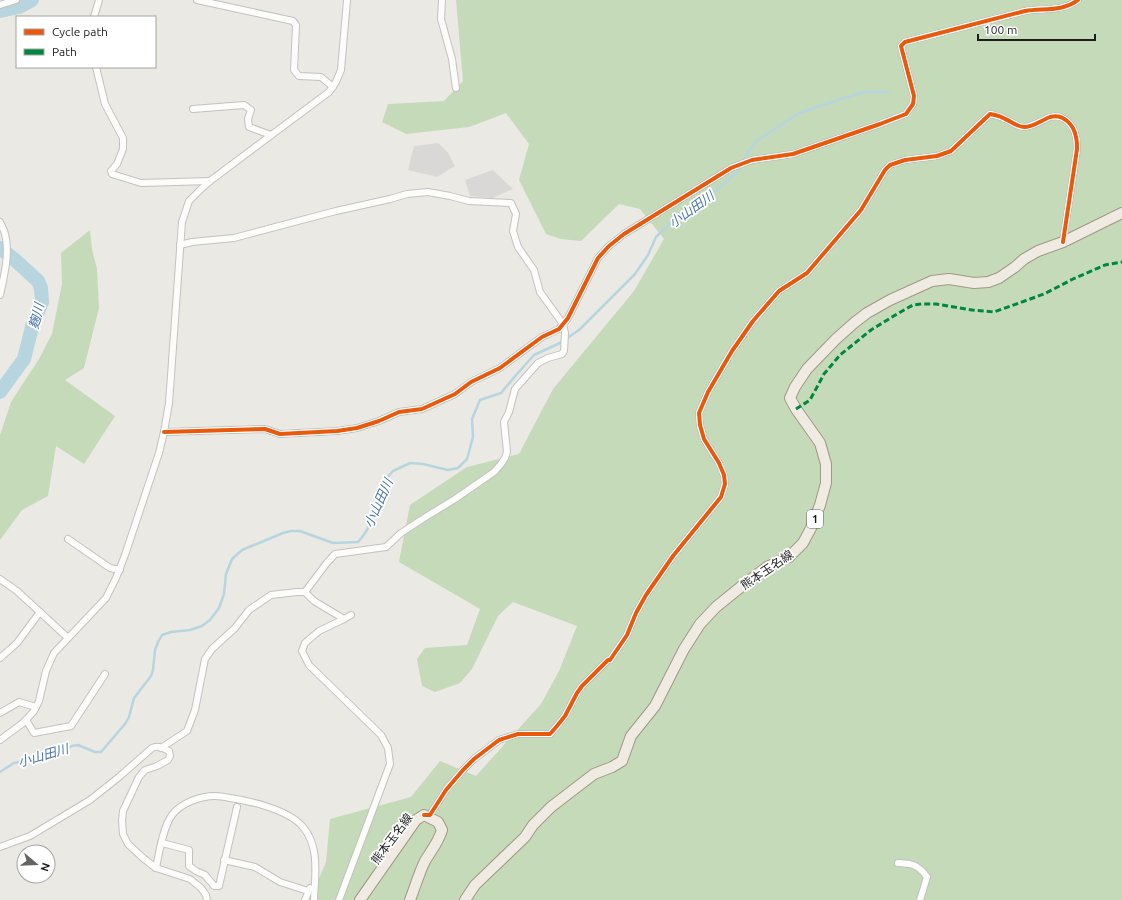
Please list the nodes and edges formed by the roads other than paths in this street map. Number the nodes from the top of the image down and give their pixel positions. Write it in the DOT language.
graph roads {
  1 [pos="16,0"];
  2 [pos="99,0"];
  3 [pos="197,0"];
  4 [pos="347,0"];
  5 [pos="442,0"];
  6 [pos="1078,0"];
  7 [pos="0,5"];
  8 [pos="94,16"];
  9 [pos="96,68"];
  10 [pos="333,87"];
  11 [pos="456,88"];
  12 [pos="192,109"];
  13 [pos="271,134"];
  14 [pos="210,181"];
  15 [pos="1122,213"];
  16 [pos="0,222"];
  17 [pos="1064,242"];
  18 [pos="180,245"];
  19 [pos="0,295"];
  20 [pos="564,324"];
  21 [pos="164,432"];
  22 [pos="68,539"];
  23 [pos="120,570"];
  24 [pos="0,579"];
  25 [pos="305,592"];
  26 [pos="40,612"];
  27 [pos="351,615"];
  28 [pos="344,619"];
  29 [pos="68,638"];
  30 [pos="0,658"];
  31 [pos="105,674"];
  32 [pos="36,707"];
  33 [pos="0,713"];
  34 [pos="26,720"];
  35 [pos="0,740"];
  36 [pos="161,748"];
  37 [pos="237,807"];
  38 [pos="424,815"];
  39 [pos="162,843"];
  40 [pos="0,847"];
  41 [pos="224,860"];
  42 [pos="898,863"];
  43 [pos="156,868"];
  44 [pos="315,882"];
  45 [pos="308,891"];
  46 [pos="206,900"];
  47 [pos="305,900"];
  48 [pos="314,900"];
  49 [pos="339,900"];
  50 [pos="360,900"];
  51 [pos="410,900"];
  52 [pos="465,900"];
  53 [pos="920,900"];
  1 -- 7 [label="street"];
  2 -- 8 [label="street"];
  3 -- 10 [label="street"];
  4 -- 10 [label="street"];
  5 -- 11 [label="street"];
  6 -- 20 [label="street"];
  9 -- 14 [label="street"];
  10 -- 13 [label="street"];
  12 -- 13 [label="street"];
  13 -- 14 [label="street"];
  14 -- 18 [label="street"];
  15 -- 17 [label="main road, 熊本玉名線 / 1"];
  16 -- 19 [label="street"];
  17 -- 38 [label="street"];
  17 -- 52 [label="main road, 熊本玉名線 / 1"];
  18 -- 20 [label="street"];
  18 -- 21 [label="street"];
  20 -- 21 [label="street"];
  20 -- 25 [label="street"];
  21 -- 23 [label="street"];
  22 -- 23 [label="street"];
  23 -- 29 [label="street"];
  24 -- 26 [label="street"];
  25 -- 28 [label="street"];
  25 -- 36 [label="street"];
  26 -- 29 [label="street"];
  26 -- 30 [label="street"];
  27 -- 28 [label="street"];
  28 -- 49 [label="street"];
  29 -- 32 [label="street"];
  31 -- 34 [label="street"];
  32 -- 33 [label="street"];
  32 -- 34 [label="street"];
  34 -- 35 [label="street"];
  36 -- 40 [label="street"];
  36 -- 43 [label="street"];
  37 -- 41 [label="street"];
  38 -- 50 [label="main road, 熊本玉名線"];
  38 -- 51 [label="main road, 熊本玉名線"];
  39 -- 41 [label="street"];
  39 -- 43 [label="street"];
  39 -- 44 [label="street"];
  41 -- 45 [label="street"];
  42 -- 53 [label="street"];
  43 -- 46 [label="street"];
  44 -- 45 [label="street"];
  44 -- 48 [label="street"];
  45 -- 47 [label="street"];
}
